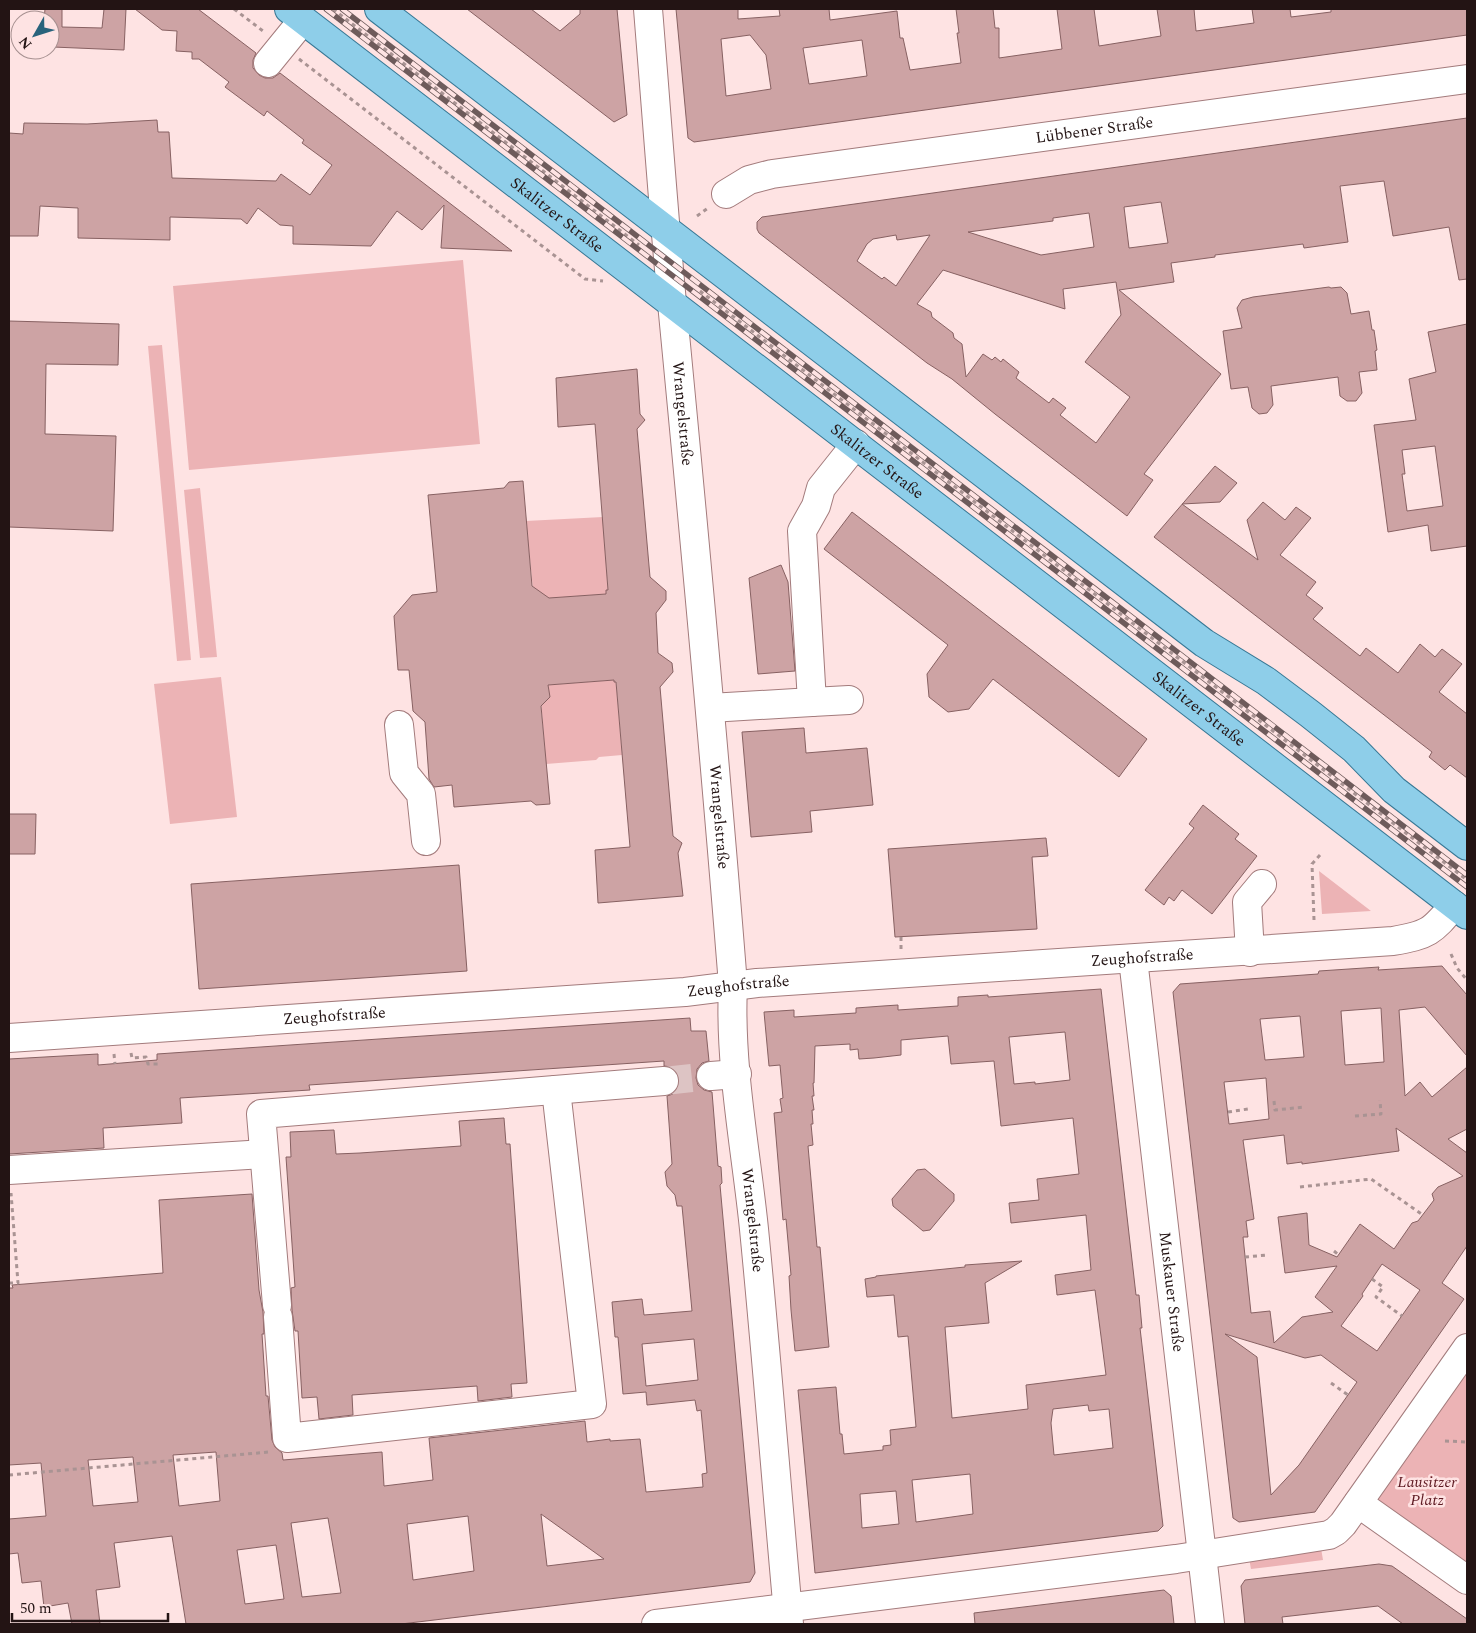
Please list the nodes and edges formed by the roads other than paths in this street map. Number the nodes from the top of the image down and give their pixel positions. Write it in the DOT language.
graph roads {
  1 [pos="379,9"];
  2 [pos="648,9"];
  3 [pos="296,14"];
  4 [pos="275,55"];
  5 [pos="1467,79"];
  6 [pos="726,194"];
  7 [pos="667,230"];
  8 [pos="672,303"];
  9 [pos="856,444"];
  10 [pos="849,700"];
  11 [pos="812,702"];
  12 [pos="710,708"];
  13 [pos="399,725"];
  14 [pos="426,841"];
  15 [pos="1457,850"];
  16 [pos="1262,884"];
  17 [pos="1460,910"];
  18 [pos="1250,952"];
  19 [pos="1133,959"];
  20 [pos="732,986"];
  21 [pos="9,1038"];
  22 [pos="664,1081"];
  23 [pos="556,1090"];
  24 [pos="264,1154"];
  25 [pos="9,1170"];
  26 [pos="1467,1348"];
  27 [pos="1358,1503"];
  28 [pos="1202,1555"];
  29 [pos="1467,1580"];
  30 [pos="788,1616"];
  31 [pos="656,1624"];
  32 [pos="1210,1624"];
  1 -- 7 [label="main road"];
  2 -- 7 [label="street, Wrangelstraße"];
  3 -- 4 [label="street"];
  3 -- 8 [label="main road, Skalitzer Straße"];
  5 -- 6 [label="street, Lübbener Straße"];
  7 -- 8 [label="street, Wrangelstraße"];
  7 -- 15 [label="main road"];
  8 -- 9 [label="main road, Skalitzer Straße"];
  8 -- 12 [label="street, Wrangelstraße"];
  9 -- 11 [label="street"];
  9 -- 17 [label="main road, Skalitzer Straße"];
  10 -- 11 [label="street"];
  11 -- 12 [label="street"];
  12 -- 20 [label="street, Wrangelstraße"];
  13 -- 14 [label="street"];
  16 -- 18 [label="street"];
  17 -- 18 [label="street, Zeughofstraße"];
  18 -- 19 [label="street, Zeughofstraße"];
  19 -- 20 [label="street, Zeughofstraße"];
  19 -- 28 [label="street, Muskauer Straße"];
  20 -- 21 [label="street, Zeughofstraße"];
  20 -- 30 [label="street, Wrangelstraße"];
  22 -- 23 [label="street"];
  23 -- 24 [label="street"];
  23 -- 24 [label="street"];
  24 -- 25 [label="street"];
  26 -- 27 [label="street"];
  27 -- 28 [label="street"];
  27 -- 29 [label="street"];
  28 -- 30 [label="street"];
  28 -- 32 [label="street, Muskauer Straße"];
  30 -- 31 [label="street"];
}
